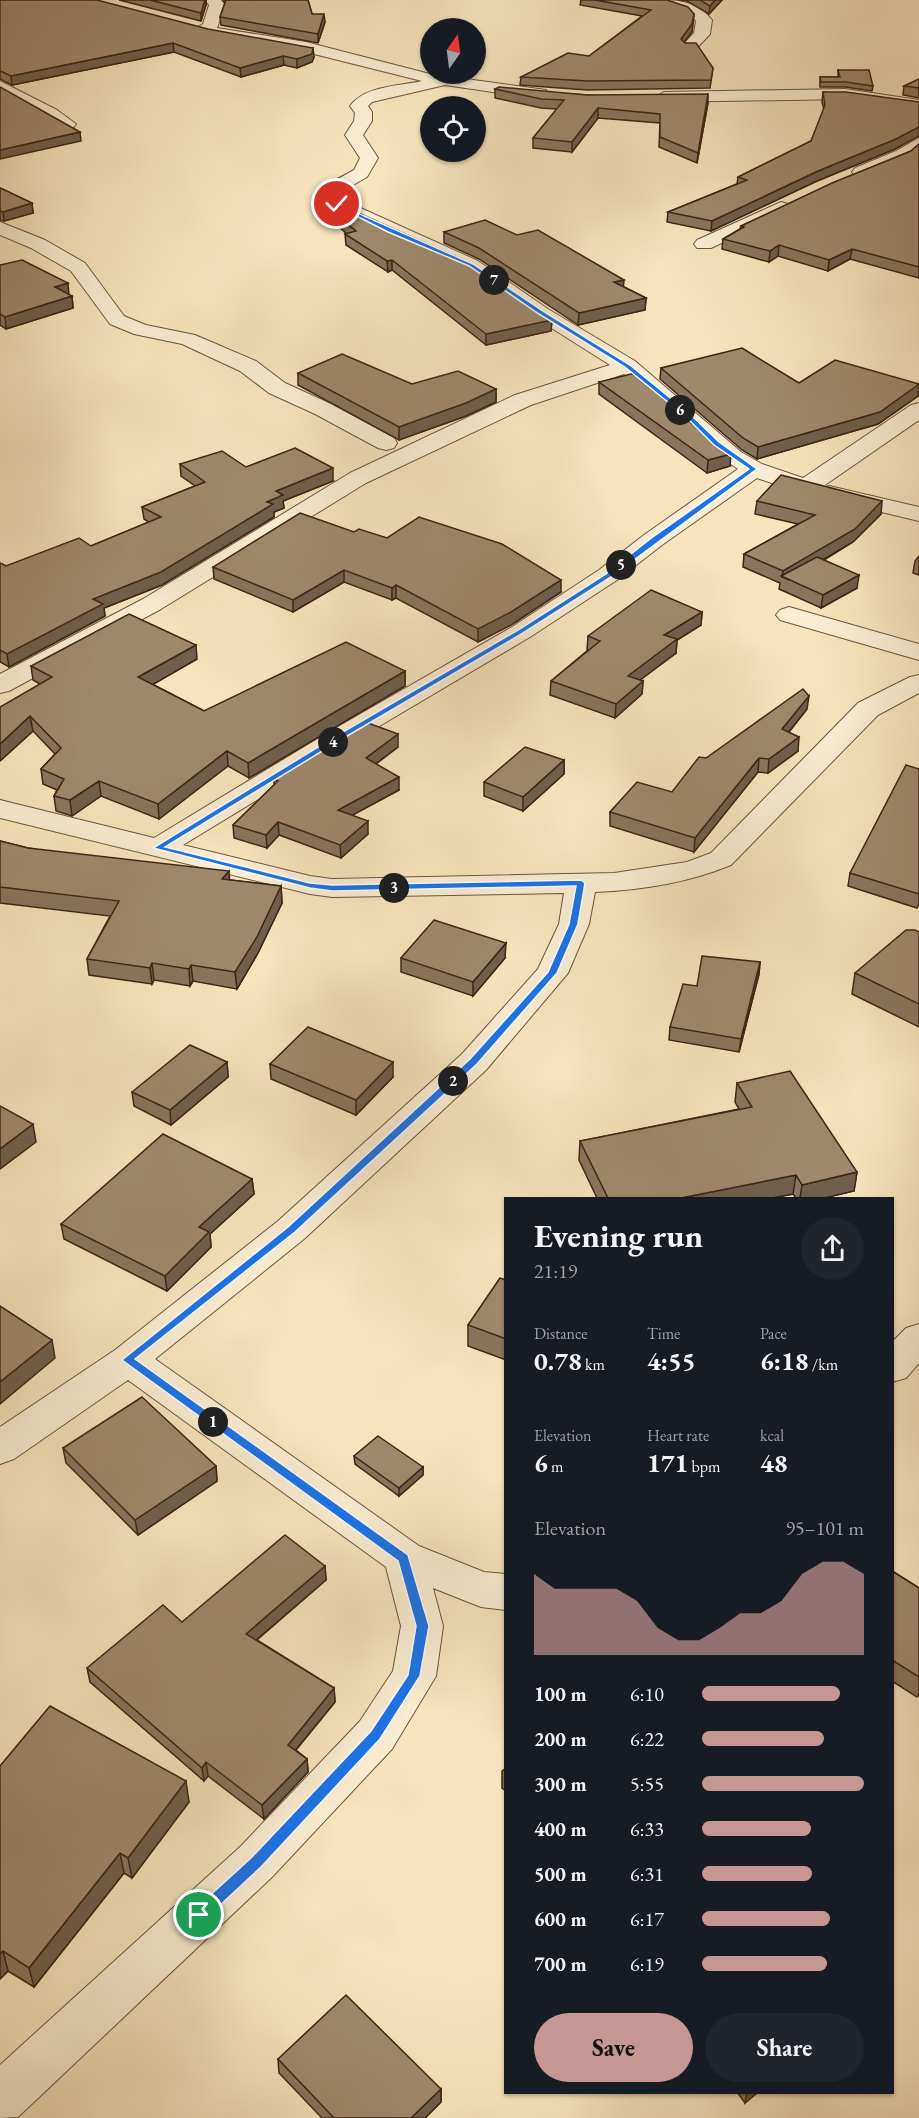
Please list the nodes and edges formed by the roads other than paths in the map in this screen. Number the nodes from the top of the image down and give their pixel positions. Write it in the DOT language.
graph roads {
  1 [pos="213,0"];
  2 [pos="664,0"];
  3 [pos="189,25"];
  4 [pos="209,30"];
  5 [pos="690,46"];
  6 [pos="420,75"];
  7 [pos="430,84"];
  8 [pos="463,84"];
  9 [pos="0,86"];
  10 [pos="555,95"];
  11 [pos="651,97"];
  12 [pos="919,105"];
  13 [pos="67,124"];
  14 [pos="919,143"];
  15 [pos="844,179"];
  16 [pos="794,202"];
  17 [pos="0,228"];
  18 [pos="704,244"];
  19 [pos="627,366"];
  20 [pos="919,410"];
  21 [pos="386,443"];
  22 [pos="754,469"];
  23 [pos="806,487"];
  24 [pos="919,514"];
  25 [pos="789,615"];
  26 [pos="919,652"];
  27 [pos="919,684"];
  28 [pos="0,685"];
  29 [pos="0,808"];
  30 [pos="158,848"];
  31 [pos="581,883"];
  32 [pos="919,1338"];
  33 [pos="128,1360"];
  34 [pos="894,1366"];
  35 [pos="0,1448"];
  36 [pos="404,1558"];
  37 [pos="504,1592"];
  38 [pos="0,2099"];
  1 -- 4 [label="street"];
  2 -- 5 [label="street"];
  3 -- 4 [label="street"];
  4 -- 6 [label="street"];
  7 -- 19 [label="street"];
  8 -- 10 [label="street"];
  9 -- 13 [label="street"];
  11 -- 12 [label="street"];
  14 -- 15 [label="street"];
  16 -- 18 [label="street"];
  17 -- 21 [label="street"];
  19 -- 22 [label="street"];
  19 -- 28 [label="street"];
  20 -- 23 [label="street"];
  22 -- 23 [label="street"];
  22 -- 30 [label="street"];
  23 -- 24 [label="street"];
  25 -- 26 [label="street"];
  27 -- 31 [label="street"];
  29 -- 30 [label="street"];
  30 -- 31 [label="street"];
  31 -- 33 [label="street"];
  32 -- 34 [label="street"];
  33 -- 35 [label="street"];
  33 -- 36 [label="street"];
  36 -- 37 [label="street"];
  36 -- 38 [label="street"];
}
